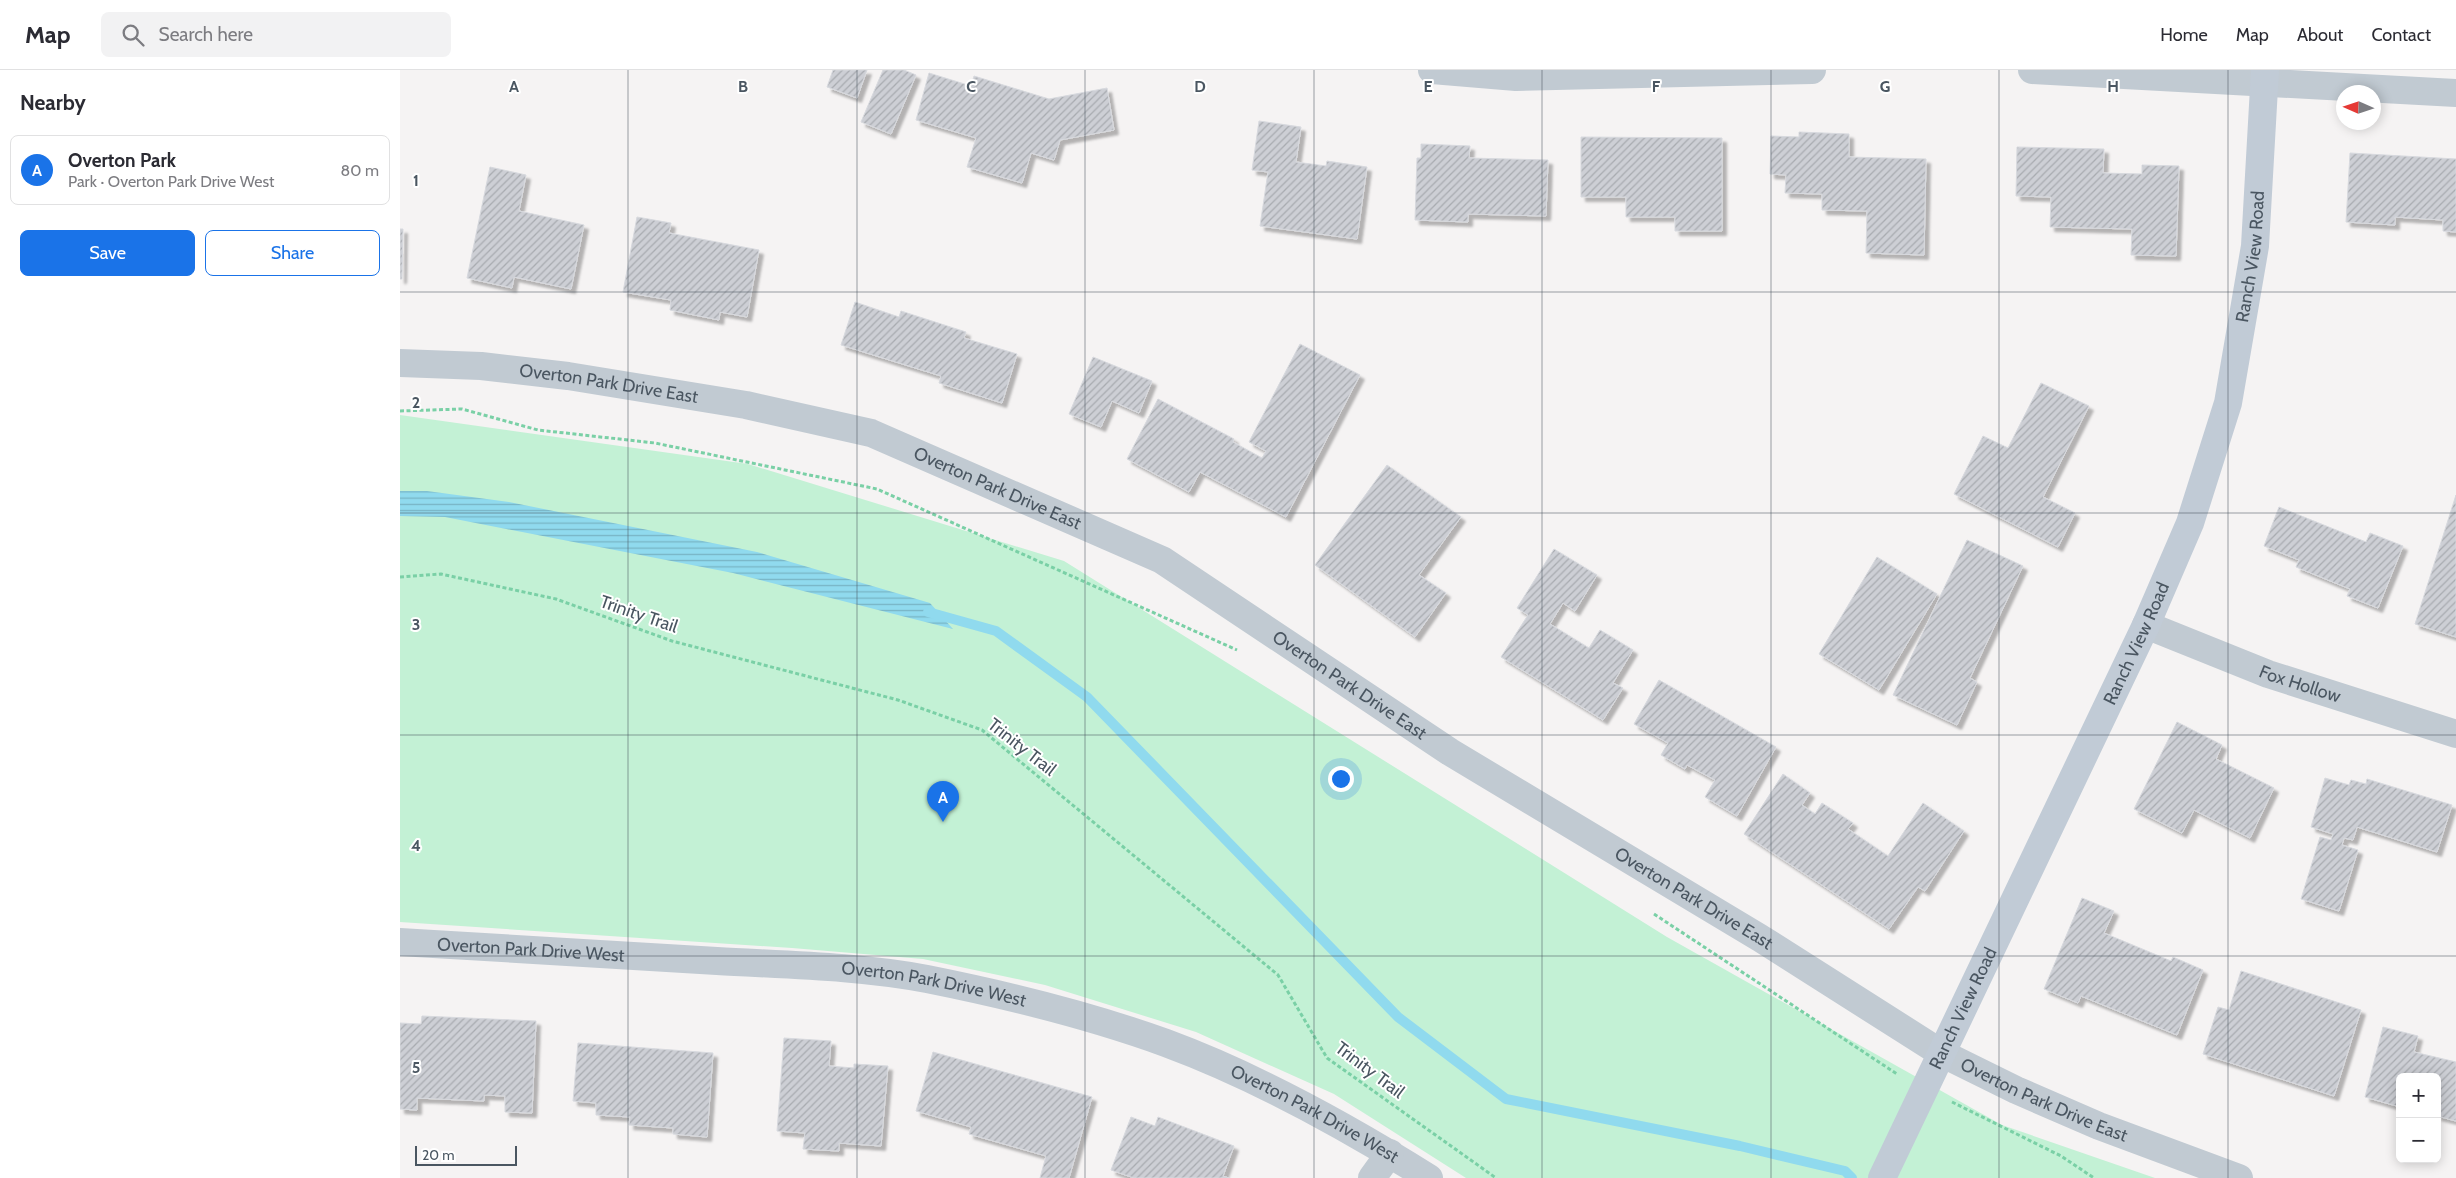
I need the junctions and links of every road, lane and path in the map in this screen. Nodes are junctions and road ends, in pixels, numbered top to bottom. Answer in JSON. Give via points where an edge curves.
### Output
{"nodes":[{"id":1,"x":1432,"y":70,"type":"edge"},
{"id":2,"x":1812,"y":70,"type":"edge"},
{"id":3,"x":2032,"y":70,"type":"edge"},
{"id":4,"x":2265,"y":76,"type":"edge"},
{"id":5,"x":2456,"y":93,"type":"edge"},
{"id":6,"x":400,"y":363,"type":"edge"},
{"id":7,"x":400,"y":412,"type":"edge"},
{"id":8,"x":400,"y":577,"type":"edge"},
{"id":9,"x":2146,"y":625,"type":"junction"},
{"id":10,"x":1244,"y":654,"type":"dead end"},
{"id":11,"x":2456,"y":734,"type":"edge"},
{"id":12,"x":1648,"y":910,"type":"dead end"},
{"id":13,"x":400,"y":942,"type":"edge"},
{"id":14,"x":1941,"y":1054,"type":"junction"},
{"id":15,"x":1925,"y":1088,"type":"junction"},
{"id":16,"x":1390,"y":1153,"type":"junction"},
{"id":17,"x":1372,"y":1178,"type":"edge"},
{"id":18,"x":1429,"y":1178,"type":"edge"},
{"id":19,"x":1496,"y":1178,"type":"edge"},
{"id":20,"x":1882,"y":1178,"type":"edge"},
{"id":21,"x":2094,"y":1178,"type":"edge"},
{"id":22,"x":2239,"y":1178,"type":"edge"}],
"edges":[{"from":1,"to":2,"type":"street","via":[[1516,77]]},
{"from":3,"to":4,"type":"street"},
{"from":4,"to":5,"type":"street"},
{"from":4,"to":9,"type":"street","name":"Ranch View Road","via":[[2255,246],[2228,403],[2190,523]]},
{"from":6,"to":14,"type":"street","name":"Overton Park Drive East","via":[[481,366],[568,376],[746,405],[871,433],[1162,560],[1450,752],[1760,938]]},
{"from":7,"to":10,"type":"path","via":[[462,409],[538,430],[655,443],[877,489]]},
{"from":8,"to":19,"type":"path","name":"Trinity Trail","via":[[442,574],[556,599],[672,641],[898,700],[982,730],[1278,975],[1327,1058]]},
{"from":9,"to":11,"type":"street","name":"Fox Hollow","via":[[2268,674]]},
{"from":9,"to":14,"type":"street","name":"Ranch View Road"},
{"from":12,"to":15,"type":"path","via":[[1887,1070]]},
{"from":13,"to":16,"type":"street","name":"Overton Park Drive West","via":[[790,965],[924,978],[1079,1015],[1166,1043],[1277,1091]]},
{"from":14,"to":15,"type":"street","name":"Ranch View Road"},
{"from":14,"to":22,"type":"street","name":"Overton Park Drive East","via":[[2099,1126]]},
{"from":15,"to":20,"type":"street","name":"Ranch View Road"},
{"from":15,"to":21,"type":"path","via":[[2061,1156]]},
{"from":16,"to":17,"type":"street"},
{"from":16,"to":18,"type":"street","name":"Overton Park Drive West"}]}
